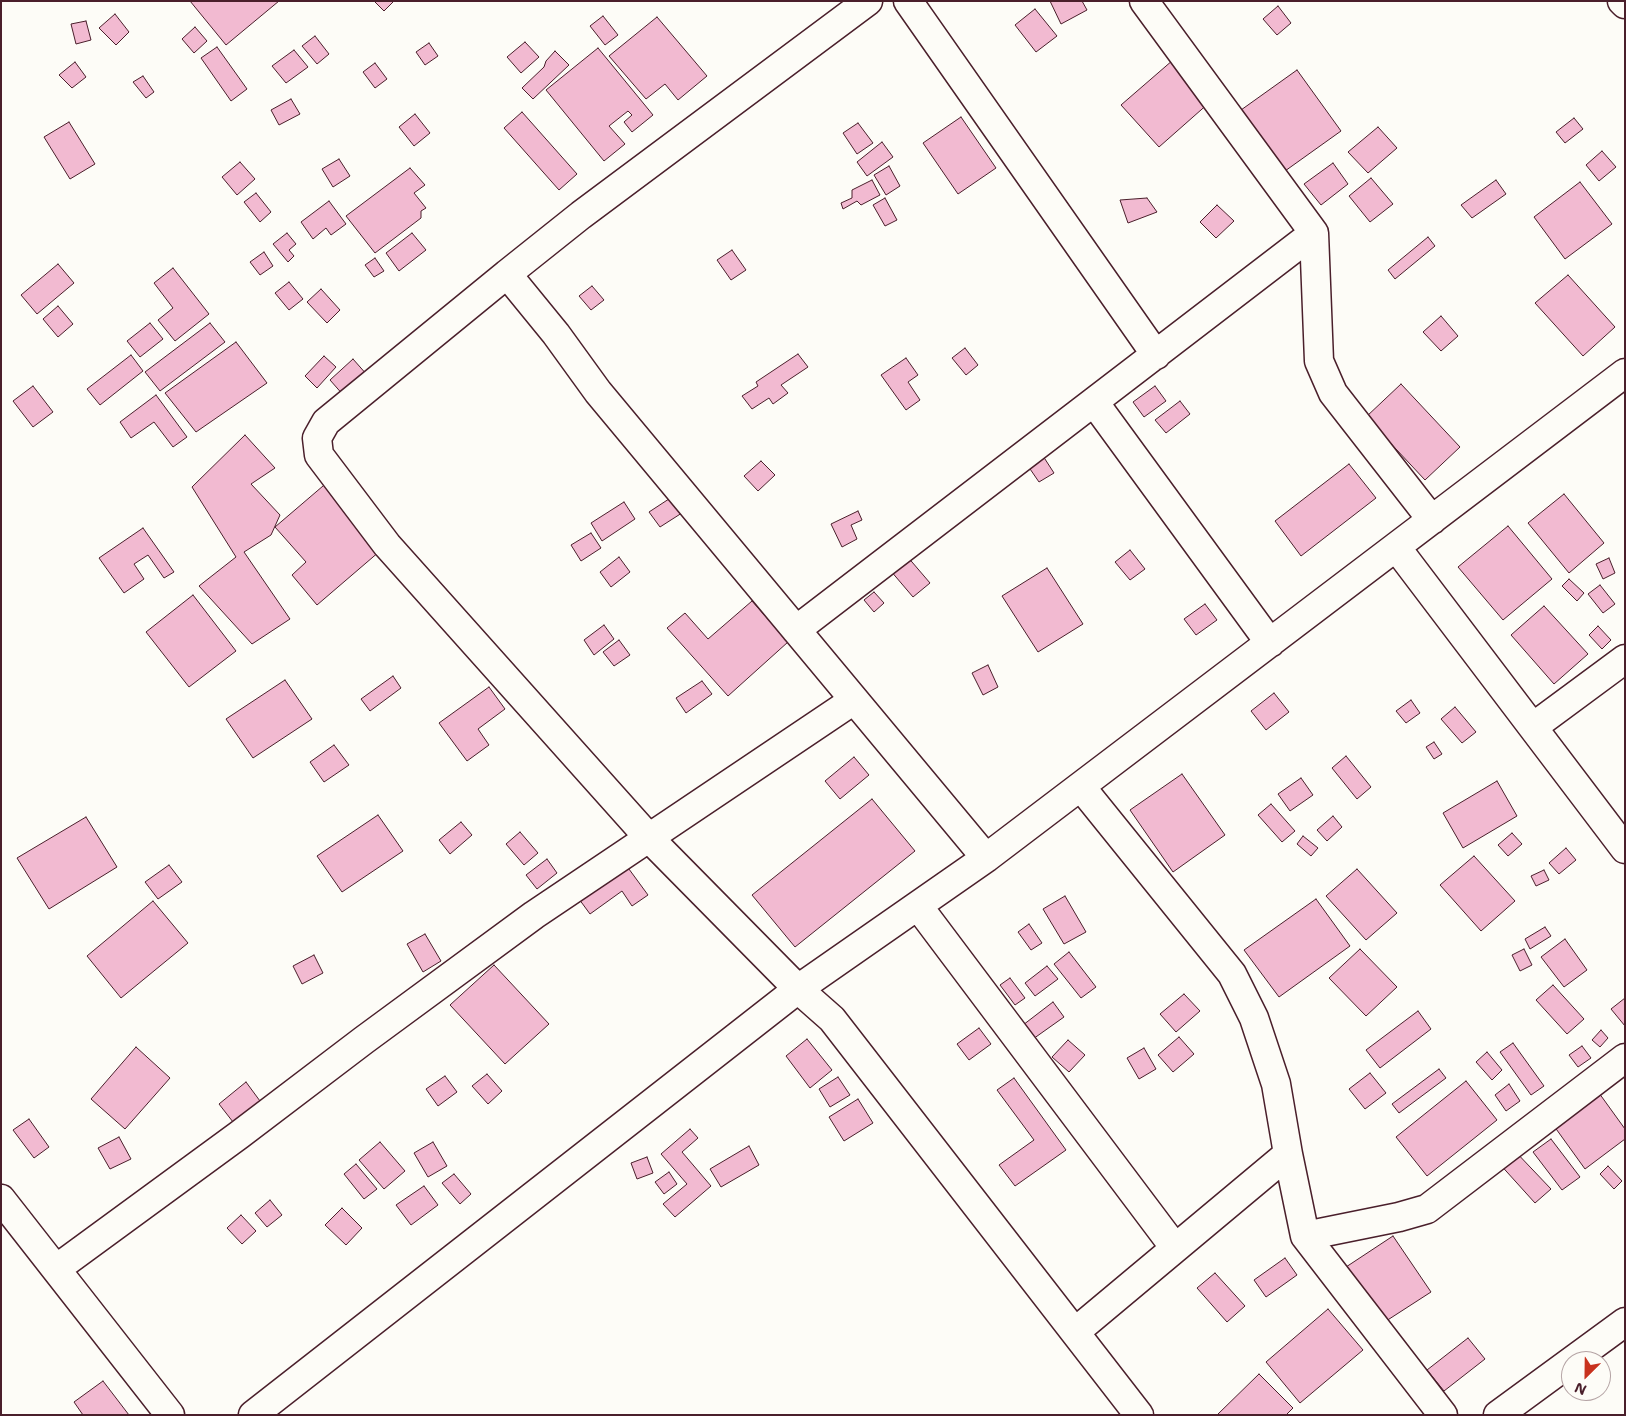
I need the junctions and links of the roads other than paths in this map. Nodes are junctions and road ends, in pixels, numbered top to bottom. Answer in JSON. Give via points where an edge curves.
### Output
{"nodes":[{"id":1,"x":868,"y":1,"type":"edge"},
{"id":2,"x":908,"y":1,"type":"edge"},
{"id":3,"x":1144,"y":1,"type":"edge"},
{"id":4,"x":1314,"y":234,"type":"junction"},
{"id":5,"x":507,"y":274,"type":"junction"},
{"id":6,"x":1156,"y":354,"type":"junction"},
{"id":7,"x":1625,"y":373,"type":"edge"},
{"id":8,"x":1094,"y":402,"type":"junction"},
{"id":9,"x":1432,"y":520,"type":"junction"},
{"id":10,"x":1396,"y":547,"type":"junction"},
{"id":11,"x":796,"y":630,"type":"junction"},
{"id":12,"x":1270,"y":643,"type":"junction"},
{"id":13,"x":1625,"y":659,"type":"edge"},
{"id":14,"x":854,"y":700,"type":"junction"},
{"id":15,"x":1533,"y":727,"type":"junction"},
{"id":16,"x":1081,"y":786,"type":"junction"},
{"id":17,"x":649,"y":838,"type":"junction"},
{"id":18,"x":1625,"y":849,"type":"edge"},
{"id":19,"x":986,"y":858,"type":"junction"},
{"id":20,"x":918,"y":906,"type":"junction"},
{"id":21,"x":798,"y":989,"type":"junction"},
{"id":22,"x":1625,"y":1058,"type":"edge"},
{"id":23,"x":1288,"y":1154,"type":"junction"},
{"id":24,"x":1,"y":1199,"type":"edge"},
{"id":25,"x":1305,"y":1236,"type":"junction"},
{"id":26,"x":1175,"y":1248,"type":"junction"},
{"id":27,"x":56,"y":1269,"type":"junction"},
{"id":28,"x":1625,"y":1322,"type":"edge"},
{"id":29,"x":1075,"y":1332,"type":"junction"},
{"id":30,"x":170,"y":1415,"type":"edge"},
{"id":31,"x":253,"y":1415,"type":"edge"},
{"id":32,"x":1139,"y":1415,"type":"edge"},
{"id":33,"x":1443,"y":1415,"type":"edge"},
{"id":34,"x":1498,"y":1415,"type":"edge"}],
"edges":[{"from":1,"to":5,"type":"street"},
{"from":2,"to":6,"type":"street"},
{"from":3,"to":4,"type":"street"},
{"from":4,"to":6,"type":"street"},
{"from":4,"to":9,"type":"street","via":[[1318,361],[1333,393]]},
{"from":5,"to":11,"type":"street","via":[[598,392]]},
{"from":5,"to":17,"type":"street","via":[[326,422],[317,438],[319,455],[387,545]]},
{"from":6,"to":8,"type":"street"},
{"from":7,"to":9,"type":"street"},
{"from":8,"to":11,"type":"street"},
{"from":8,"to":12,"type":"street"},
{"from":9,"to":10,"type":"street"},
{"from":10,"to":12,"type":"street"},
{"from":10,"to":15,"type":"street"},
{"from":11,"to":14,"type":"street"},
{"from":12,"to":16,"type":"street"},
{"from":13,"to":15,"type":"street"},
{"from":14,"to":17,"type":"street"},
{"from":14,"to":19,"type":"street"},
{"from":15,"to":18,"type":"street"},
{"from":16,"to":19,"type":"street"},
{"from":16,"to":23,"type":"street","via":[[1232,974],[1254,1018],[1276,1084]]},
{"from":17,"to":21,"type":"street"},
{"from":17,"to":27,"type":"street","via":[[534,915]]},
{"from":19,"to":20,"type":"street"},
{"from":20,"to":21,"type":"street"},
{"from":20,"to":26,"type":"street"},
{"from":21,"to":29,"type":"street","via":[[832,1019]]},
{"from":21,"to":31,"type":"street"},
{"from":22,"to":25,"type":"street","via":[[1427,1209]]},
{"from":23,"to":25,"type":"street"},
{"from":23,"to":26,"type":"street"},
{"from":24,"to":27,"type":"street"},
{"from":25,"to":33,"type":"street"},
{"from":26,"to":29,"type":"street"},
{"from":27,"to":30,"type":"street"},
{"from":28,"to":34,"type":"street"},
{"from":29,"to":32,"type":"street"}]}
